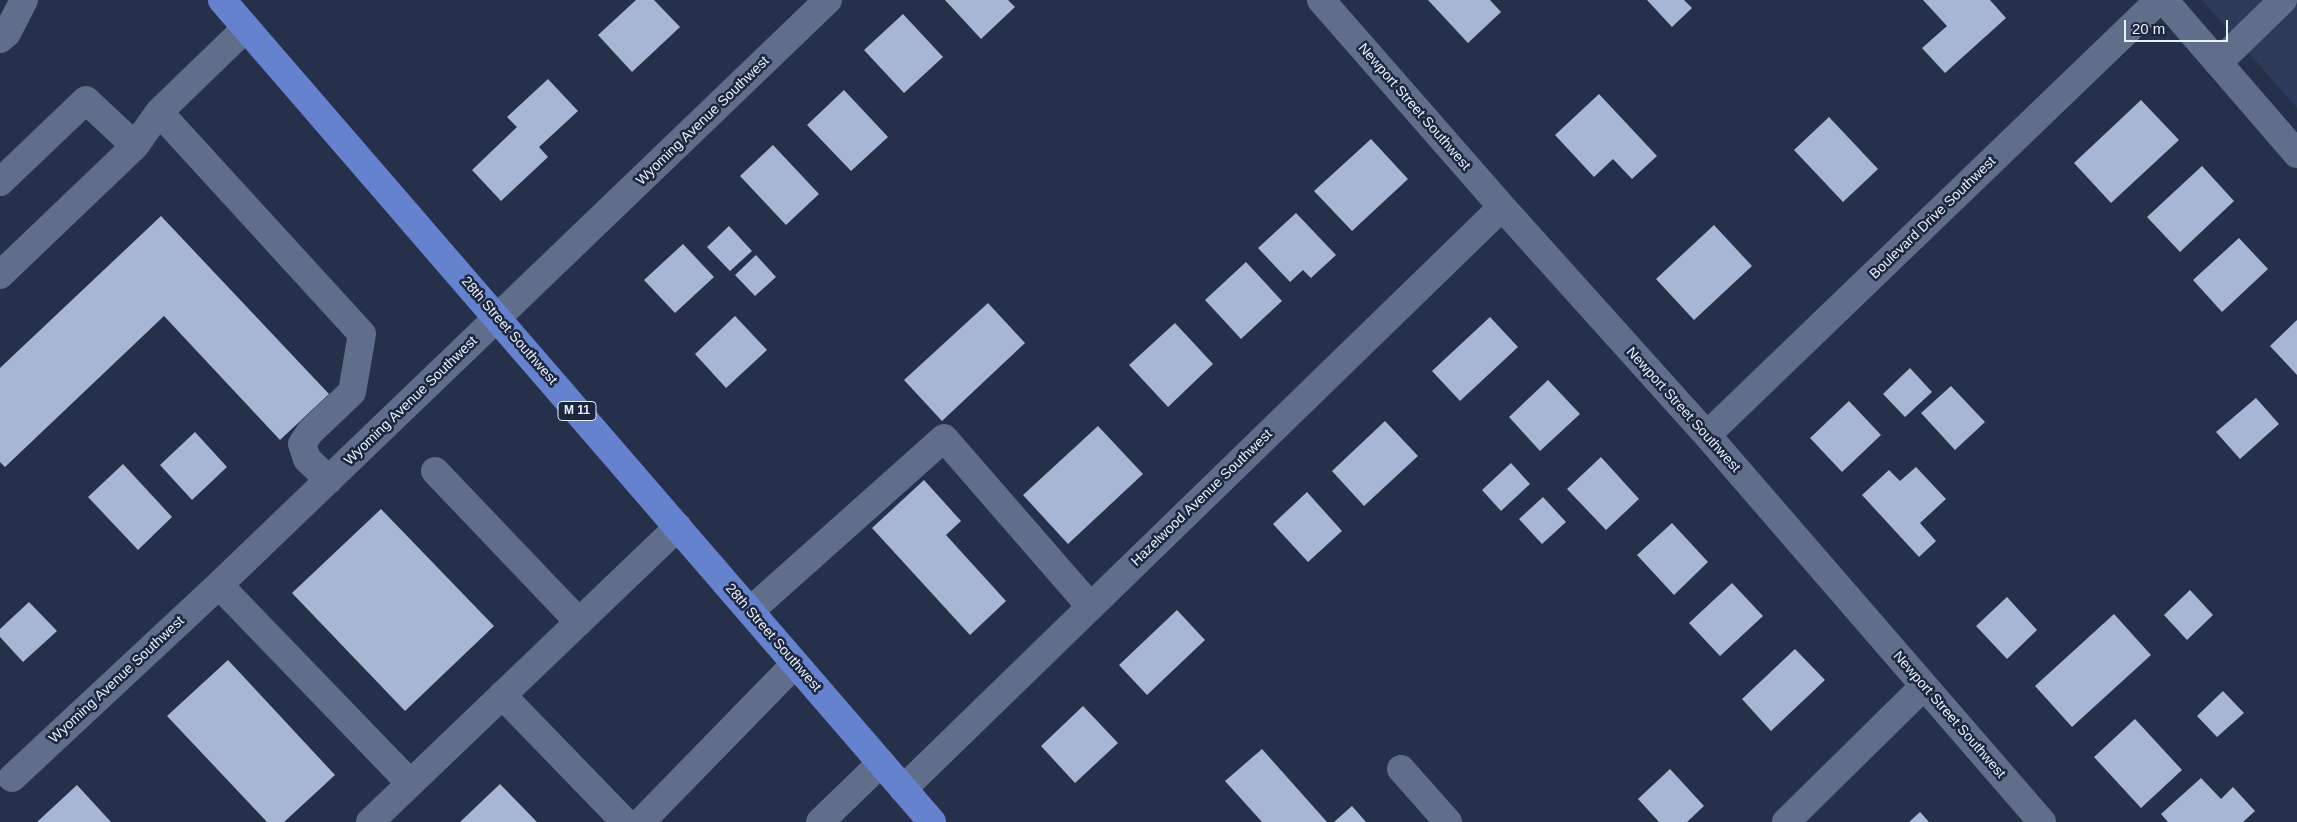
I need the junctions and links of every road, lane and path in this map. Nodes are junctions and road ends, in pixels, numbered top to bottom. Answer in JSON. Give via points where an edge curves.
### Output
{"nodes":[{"id":1,"x":24,"y":0,"type":"edge"},
{"id":2,"x":222,"y":0,"type":"edge"},
{"id":3,"x":828,"y":0,"type":"edge"},
{"id":4,"x":1322,"y":0,"type":"edge"},
{"id":5,"x":2159,"y":0,"type":"edge"},
{"id":6,"x":2164,"y":0,"type":"edge"},
{"id":7,"x":2283,"y":0,"type":"edge"},
{"id":8,"x":246,"y":28,"type":"junction"},
{"id":9,"x":0,"y":39,"type":"edge"},
{"id":10,"x":2218,"y":63,"type":"junction"},
{"id":11,"x":159,"y":112,"type":"junction"},
{"id":12,"x":135,"y":146,"type":"junction"},
{"id":13,"x":2296,"y":150,"type":"edge"},
{"id":14,"x":0,"y":182,"type":"edge"},
{"id":15,"x":1502,"y":207,"type":"junction"},
{"id":16,"x":0,"y":274,"type":"edge"},
{"id":17,"x":498,"y":318,"type":"junction"},
{"id":18,"x":1707,"y":435,"type":"junction"},
{"id":19,"x":435,"y":471,"type":"dead end"},
{"id":20,"x":329,"y":480,"type":"junction"},
{"id":21,"x":678,"y":527,"type":"junction"},
{"id":22,"x":219,"y":585,"type":"junction"},
{"id":23,"x":1090,"y":606,"type":"junction"},
{"id":24,"x":750,"y":611,"type":"junction"},
{"id":25,"x":578,"y":622,"type":"junction"},
{"id":26,"x":795,"y":664,"type":"junction"},
{"id":27,"x":1924,"y":686,"type":"junction"},
{"id":28,"x":502,"y":695,"type":"junction"},
{"id":29,"x":881,"y":763,"type":"junction"},
{"id":30,"x":1401,"y":769,"type":"dead end"},
{"id":31,"x":12,"y":778,"type":"dead end"},
{"id":32,"x":410,"y":783,"type":"junction"},
{"id":33,"x":903,"y":789,"type":"junction"},
{"id":34,"x":370,"y":822,"type":"edge"},
{"id":35,"x":625,"y":822,"type":"edge"},
{"id":36,"x":641,"y":822,"type":"edge"},
{"id":37,"x":820,"y":822,"type":"edge"},
{"id":38,"x":932,"y":822,"type":"edge"},
{"id":39,"x":1448,"y":822,"type":"edge"},
{"id":40,"x":1786,"y":822,"type":"edge"},
{"id":41,"x":2042,"y":822,"type":"edge"}],
"edges":[{"from":1,"to":9,"type":"street","via":[[7,33]]},
{"from":2,"to":8,"type":"main road","name":"28th Street Southwest","number":"M 11"},
{"from":3,"to":17,"type":"street","name":"Wyoming Avenue Southwest"},
{"from":4,"to":15,"type":"street","name":"Newport Street Southwest"},
{"from":5,"to":18,"type":"street","name":"Boulevard Drive Southwest"},
{"from":6,"to":10,"type":"street"},
{"from":7,"to":10,"type":"street"},
{"from":8,"to":11,"type":"street"},
{"from":8,"to":17,"type":"main road","name":"28th Street Southwest","number":"M 11"},
{"from":10,"to":13,"type":"street"},
{"from":11,"to":12,"type":"street"},
{"from":11,"to":20,"type":"street","via":[[362,334],[352,392],[310,432],[302,444],[307,459]]},
{"from":12,"to":14,"type":"street","via":[[86,100]]},
{"from":12,"to":16,"type":"street"},
{"from":15,"to":18,"type":"street","name":"Newport Street Southwest"},
{"from":15,"to":23,"type":"street","name":"Hazelwood Avenue Southwest"},
{"from":17,"to":20,"type":"street","name":"Wyoming Avenue Southwest"},
{"from":17,"to":21,"type":"main road","name":"28th Street Southwest","number":"M 11"},
{"from":18,"to":27,"type":"street","name":"Newport Street Southwest"},
{"from":19,"to":25,"type":"street"},
{"from":20,"to":22,"type":"street","name":"Wyoming Avenue Southwest"},
{"from":21,"to":24,"type":"main road","name":"28th Street Southwest","number":"M 11"},
{"from":21,"to":25,"type":"street"},
{"from":22,"to":31,"type":"street","name":"Wyoming Avenue Southwest"},
{"from":22,"to":32,"type":"street"},
{"from":23,"to":24,"type":"street","via":[[944,438]]},
{"from":23,"to":33,"type":"street","name":"Hazelwood Avenue Southwest"},
{"from":24,"to":26,"type":"main road","name":"28th Street Southwest","number":"M 11"},
{"from":25,"to":28,"type":"street"},
{"from":26,"to":29,"type":"main road","name":"28th Street Southwest","number":"M 11"},
{"from":26,"to":36,"type":"street"},
{"from":27,"to":40,"type":"street"},
{"from":27,"to":41,"type":"street","name":"Newport Street Southwest"},
{"from":28,"to":32,"type":"street"},
{"from":28,"to":35,"type":"street"},
{"from":29,"to":33,"type":"main road","name":"28th Street Southwest","number":"M 11"},
{"from":29,"to":37,"type":"street"},
{"from":30,"to":39,"type":"street"},
{"from":32,"to":34,"type":"street"},
{"from":33,"to":38,"type":"main road","name":"28th Street Southwest","number":"M 11"}]}
